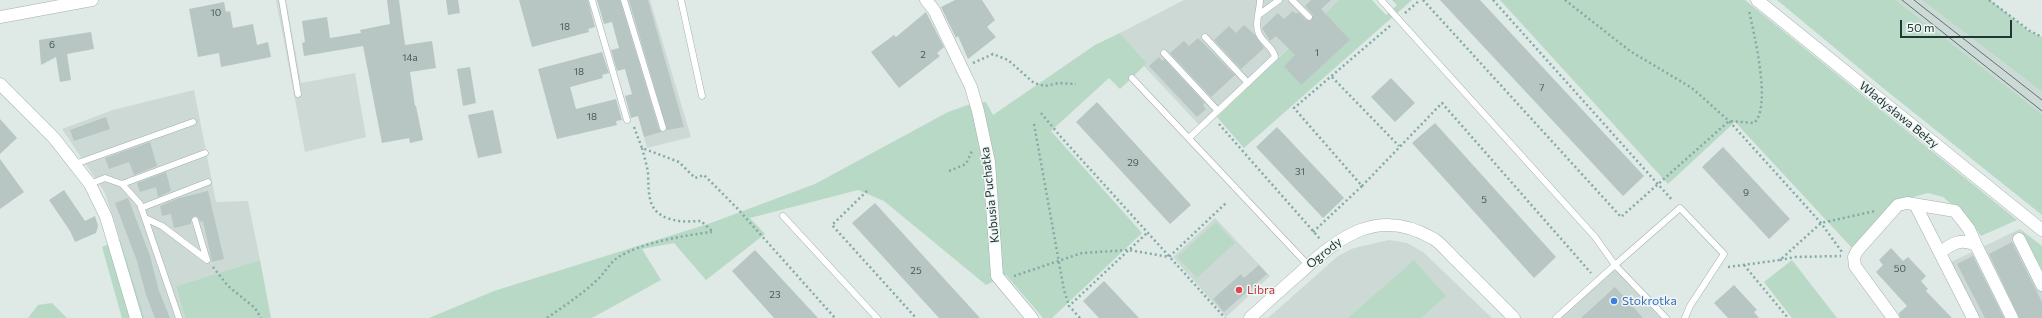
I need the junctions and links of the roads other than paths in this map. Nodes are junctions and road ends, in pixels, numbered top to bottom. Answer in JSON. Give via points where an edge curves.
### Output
{"nodes":[{"id":1,"x":92,"y":0,"type":"edge"},
{"id":2,"x":282,"y":0,"type":"edge"},
{"id":3,"x":592,"y":0,"type":"edge"},
{"id":4,"x":624,"y":0,"type":"edge"},
{"id":5,"x":681,"y":0,"type":"edge"},
{"id":6,"x":926,"y":0,"type":"edge"},
{"id":7,"x":1260,"y":0,"type":"edge"},
{"id":8,"x":1278,"y":0,"type":"edge"},
{"id":9,"x":1292,"y":0,"type":"edge"},
{"id":10,"x":1381,"y":0,"type":"edge"},
{"id":11,"x":1752,"y":4,"type":"edge"},
{"id":12,"x":1260,"y":14,"type":"junction"},
{"id":13,"x":0,"y":17,"type":"edge"},
{"id":14,"x":1309,"y":17,"type":"dead end"},
{"id":15,"x":1205,"y":37,"type":"dead end"},
{"id":16,"x":1164,"y":54,"type":"dead end"},
{"id":17,"x":1132,"y":78,"type":"dead end"},
{"id":18,"x":1248,"y":83,"type":"junction"},
{"id":19,"x":0,"y":84,"type":"edge"},
{"id":20,"x":298,"y":94,"type":"dead end"},
{"id":21,"x":702,"y":96,"type":"dead end"},
{"id":22,"x":1218,"y":111,"type":"junction"},
{"id":23,"x":628,"y":120,"type":"road end"},
{"id":24,"x":193,"y":122,"type":"dead end"},
{"id":25,"x":663,"y":128,"type":"dead end"},
{"id":26,"x":1189,"y":138,"type":"junction"},
{"id":27,"x":205,"y":153,"type":"dead end"},
{"id":28,"x":75,"y":164,"type":"junction"},
{"id":29,"x":208,"y":182,"type":"dead end"},
{"id":30,"x":90,"y":184,"type":"junction"},
{"id":31,"x":122,"y":184,"type":"junction"},
{"id":32,"x":1916,"y":206,"type":"junction"},
{"id":33,"x":141,"y":208,"type":"junction"},
{"id":34,"x":783,"y":216,"type":"dead end"},
{"id":35,"x":145,"y":218,"type":"junction"},
{"id":36,"x":195,"y":220,"type":"dead end"},
{"id":37,"x":2042,"y":230,"type":"edge"},
{"id":38,"x":2018,"y":239,"type":"dead end"},
{"id":39,"x":1976,"y":245,"type":"junction"},
{"id":40,"x":1940,"y":253,"type":"junction"},
{"id":41,"x":1308,"y":265,"type":"junction"},
{"id":42,"x":1615,"y":265,"type":"junction"},
{"id":43,"x":2042,"y":285,"type":"edge"},
{"id":44,"x":136,"y":318,"type":"edge"},
{"id":45,"x":179,"y":318,"type":"edge"},
{"id":46,"x":877,"y":318,"type":"edge"},
{"id":47,"x":1032,"y":318,"type":"edge"},
{"id":48,"x":1250,"y":318,"type":"edge"},
{"id":49,"x":1514,"y":318,"type":"edge"},
{"id":50,"x":1556,"y":318,"type":"edge"},
{"id":51,"x":1666,"y":318,"type":"edge"},
{"id":52,"x":1686,"y":318,"type":"edge"},
{"id":53,"x":1893,"y":318,"type":"edge"},
{"id":54,"x":1973,"y":318,"type":"edge"},
{"id":55,"x":2012,"y":318,"type":"edge"}],
"edges":[{"from":1,"to":13,"type":"street"},
{"from":2,"to":20,"type":"lane"},
{"from":3,"to":23,"type":"lane"},
{"from":4,"to":25,"type":"lane"},
{"from":5,"to":21,"type":"lane"},
{"from":6,"to":47,"type":"street","name":"Kubusia Puchatka","via":[[934,10],[971,87],[989,162],[997,276]]},
{"from":7,"to":12,"type":"lane"},
{"from":8,"to":12,"type":"lane"},
{"from":9,"to":14,"type":"lane"},
{"from":10,"to":42,"type":"lane","via":[[1595,237]]},
{"from":11,"to":37,"type":"street","name":"Władysława Bełzy"},
{"from":12,"to":18,"type":"lane","via":[[1256,26],[1259,34],[1274,51],[1275,57]]},
{"from":15,"to":18,"type":"lane"},
{"from":16,"to":22,"type":"lane"},
{"from":17,"to":26,"type":"lane"},
{"from":18,"to":22,"type":"lane"},
{"from":19,"to":28,"type":"street","via":[[44,127]]},
{"from":22,"to":26,"type":"lane"},
{"from":24,"to":28,"type":"lane"},
{"from":26,"to":41,"type":"lane"},
{"from":27,"to":31,"type":"lane"},
{"from":28,"to":30,"type":"street"},
{"from":29,"to":33,"type":"lane"},
{"from":30,"to":31,"type":"lane","via":[[105,178]]},
{"from":30,"to":44,"type":"street","via":[[106,217]]},
{"from":31,"to":33,"type":"lane"},
{"from":32,"to":39,"type":"street","via":[[1954,211],[1969,229]]},
{"from":32,"to":40,"type":"street"},
{"from":32,"to":53,"type":"street","via":[[1907,203],[1898,205],[1854,257],[1855,266]]},
{"from":33,"to":35,"type":"lane"},
{"from":34,"to":46,"type":"lane"},
{"from":35,"to":36,"type":"lane","via":[[162,226],[207,260]]},
{"from":35,"to":45,"type":"lane"},
{"from":38,"to":43,"type":"street"},
{"from":39,"to":40,"type":"street","via":[[1960,241]]},
{"from":39,"to":55,"type":"street"},
{"from":40,"to":54,"type":"street"},
{"from":41,"to":48,"type":"street","name":"Ogrody"},
{"from":41,"to":49,"type":"street","name":"Ogrody","via":[[1343,237],[1379,225],[1400,226],[1418,231],[1435,240]]},
{"from":42,"to":50,"type":"lane"},
{"from":42,"to":51,"type":"lane"},
{"from":42,"to":52,"type":"lane","via":[[1680,208],[1724,254],[1690,306]]}]}
